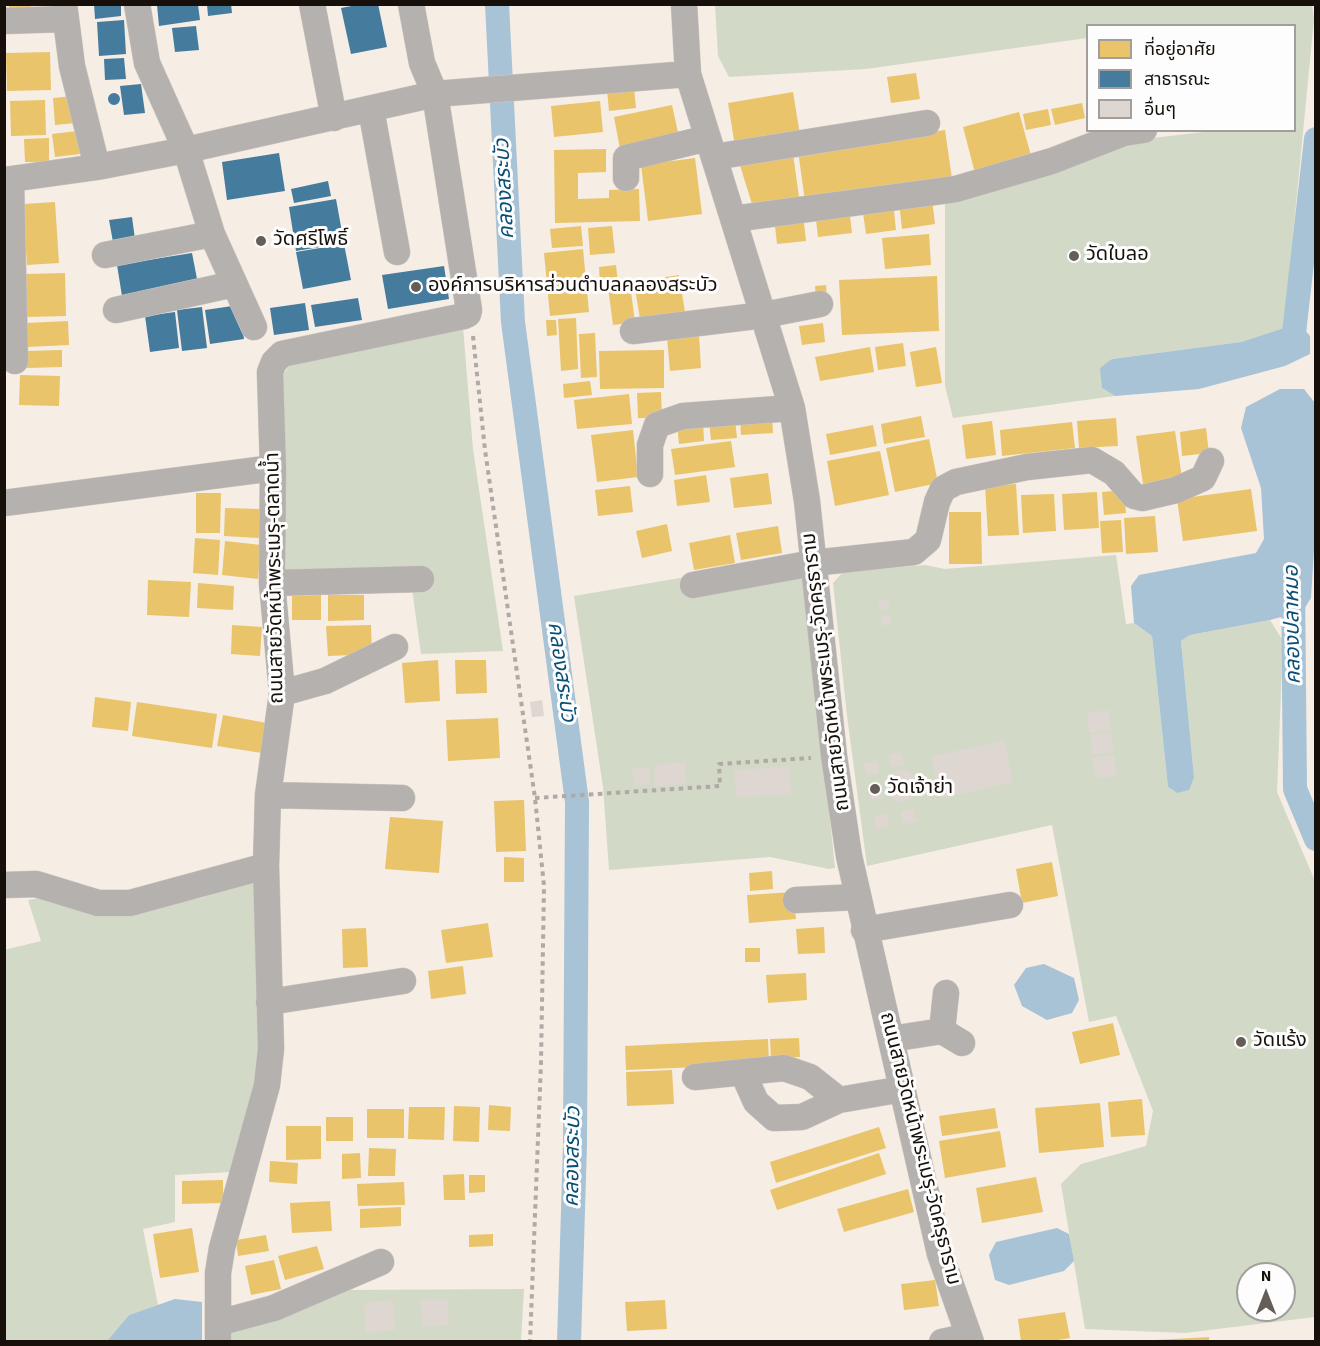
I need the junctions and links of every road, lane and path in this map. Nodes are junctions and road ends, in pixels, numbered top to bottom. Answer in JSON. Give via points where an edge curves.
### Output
{"nodes":[{"id":1,"x":137,"y":4,"type":"edge"},
{"id":2,"x":312,"y":4,"type":"edge"},
{"id":3,"x":411,"y":4,"type":"edge"},
{"id":4,"x":684,"y":4,"type":"edge"},
{"id":5,"x":64,"y":12,"type":"edge"},
{"id":6,"x":4,"y":21,"type":"edge"},
{"id":7,"x":688,"y":74,"type":"junction"},
{"id":8,"x":443,"y":92,"type":"junction"},
{"id":9,"x":370,"y":109,"type":"junction"},
{"id":10,"x":334,"y":118,"type":"junction"},
{"id":11,"x":927,"y":123,"type":"dead end"},
{"id":12,"x":1131,"y":132,"type":"edge"},
{"id":13,"x":711,"y":147,"type":"junction"},
{"id":14,"x":186,"y":150,"type":"junction"},
{"id":15,"x":97,"y":166,"type":"junction"},
{"id":16,"x":626,"y":178,"type":"dead end"},
{"id":17,"x":8,"y":180,"type":"edge"},
{"id":18,"x":733,"y":219,"type":"junction"},
{"id":19,"x":212,"y":234,"type":"junction"},
{"id":20,"x":398,"y":252,"type":"dead end"},
{"id":21,"x":105,"y":255,"type":"dead end"},
{"id":22,"x":234,"y":284,"type":"junction"},
{"id":23,"x":820,"y":304,"type":"dead end"},
{"id":24,"x":116,"y":310,"type":"dead end"},
{"id":25,"x":468,"y":314,"type":"junction"},
{"id":26,"x":764,"y":315,"type":"junction"},
{"id":27,"x":254,"y":327,"type":"dead end"},
{"id":28,"x":633,"y":331,"type":"dead end"},
{"id":29,"x":15,"y":361,"type":"dead end"},
{"id":30,"x":792,"y":408,"type":"junction"},
{"id":31,"x":1211,"y":461,"type":"dead end"},
{"id":32,"x":273,"y":468,"type":"junction"},
{"id":33,"x":650,"y":474,"type":"dead end"},
{"id":34,"x":4,"y":503,"type":"edge"},
{"id":35,"x":813,"y":562,"type":"junction"},
{"id":36,"x":421,"y":579,"type":"dead end"},
{"id":37,"x":272,"y":584,"type":"junction"},
{"id":38,"x":693,"y":585,"type":"dead end"},
{"id":39,"x":395,"y":647,"type":"dead end"},
{"id":40,"x":282,"y":693,"type":"junction"},
{"id":41,"x":834,"y":756,"type":"junction"},
{"id":42,"x":268,"y":795,"type":"junction"},
{"id":43,"x":402,"y":798,"type":"dead end"},
{"id":44,"x":535,"y":798,"type":"junction"},
{"id":45,"x":266,"y":866,"type":"junction"},
{"id":46,"x":4,"y":885,"type":"edge"},
{"id":47,"x":857,"y":897,"type":"junction"},
{"id":48,"x":796,"y":900,"type":"dead end"},
{"id":49,"x":1011,"y":905,"type":"dead end"},
{"id":50,"x":864,"y":930,"type":"junction"},
{"id":51,"x":403,"y":981,"type":"dead end"},
{"id":52,"x":946,"y":993,"type":"dead end"},
{"id":53,"x":269,"y":1002,"type":"junction"},
{"id":54,"x":891,"y":1039,"type":"junction"},
{"id":55,"x":743,"y":1073,"type":"junction"},
{"id":56,"x":695,"y":1077,"type":"dead end"},
{"id":57,"x":903,"y":1089,"type":"junction"},
{"id":58,"x":839,"y":1100,"type":"junction"},
{"id":59,"x":381,"y":1262,"type":"dead end"},
{"id":60,"x":218,"y":1332,"type":"edge"},
{"id":61,"x":970,"y":1339,"type":"edge"},
{"id":62,"x":530,"y":1341,"type":"edge"},
{"id":63,"x":942,"y":1341,"type":"edge"}],
"edges":[{"from":1,"to":14,"type":"street","via":[[147,63]]},
{"from":2,"to":10,"type":"street"},
{"from":3,"to":8,"type":"street","via":[[422,63]]},
{"from":4,"to":7,"type":"street","name":"ถนนสายวัดหน้าพระเมรุ-วัดครุธาราม"},
{"from":5,"to":6,"type":"street"},
{"from":5,"to":15,"type":"street","via":[[72,66]]},
{"from":7,"to":8,"type":"street"},
{"from":7,"to":13,"type":"street","name":"ถนนสายวัดหน้าพระเมรุ-วัดครุธาราม"},
{"from":8,"to":9,"type":"street"},
{"from":8,"to":25,"type":"street"},
{"from":9,"to":10,"type":"street"},
{"from":9,"to":20,"type":"street"},
{"from":10,"to":14,"type":"street"},
{"from":11,"to":13,"type":"street"},
{"from":12,"to":18,"type":"street","via":[[1052,161],[956,189]]},
{"from":13,"to":16,"type":"street","via":[[626,158]]},
{"from":13,"to":18,"type":"street","name":"ถนนสายวัดหน้าพระเมรุ-วัดครุธาราม"},
{"from":14,"to":15,"type":"street"},
{"from":14,"to":19,"type":"street"},
{"from":15,"to":17,"type":"street"},
{"from":17,"to":29,"type":"street"},
{"from":18,"to":26,"type":"street","name":"ถนนสายวัดหน้าพระเมรุ-วัดครุธาราม"},
{"from":19,"to":21,"type":"street"},
{"from":19,"to":22,"type":"street"},
{"from":22,"to":24,"type":"street"},
{"from":22,"to":27,"type":"street"},
{"from":23,"to":26,"type":"street"},
{"from":25,"to":32,"type":"street","name":"ถนนสายวัดหน้าพระเมรุ-ตลาดน้ำ","via":[[282,354],[270,372]]},
{"from":25,"to":44,"type":"path"},
{"from":26,"to":28,"type":"street"},
{"from":26,"to":30,"type":"street","name":"ถนนสายวัดหน้าพระเมรุ-วัดครุธาราม"},
{"from":30,"to":33,"type":"street","via":[[683,416],[657,425],[650,445]]},
{"from":30,"to":35,"type":"street","name":"ถนนสายวัดหน้าพระเมรุ-วัดครุธาราม"},
{"from":31,"to":35,"type":"street","via":[[1203,478],[1142,498],[1134,496],[1114,472],[1092,460],[1027,467],[956,482],[943,489],[928,540],[914,552]]},
{"from":32,"to":34,"type":"street"},
{"from":32,"to":37,"type":"street","name":"ถนนสายวัดหน้าพระเมรุ-ตลาดน้ำ"},
{"from":35,"to":38,"type":"street"},
{"from":35,"to":41,"type":"street","name":"ถนนสายวัดหน้าพระเมรุ-วัดครุธาราม"},
{"from":36,"to":37,"type":"street"},
{"from":37,"to":40,"type":"street","name":"ถนนสายวัดหน้าพระเมรุ-ตลาดน้ำ"},
{"from":39,"to":40,"type":"street","via":[[325,681]]},
{"from":40,"to":42,"type":"street","name":"ถนนสายวัดหน้าพระเมรุ-ตลาดน้ำ"},
{"from":41,"to":44,"type":"path","via":[[719,764],[720,786]]},
{"from":41,"to":47,"type":"street","name":"ถนนสายวัดหน้าพระเมรุ-วัดครุธาราม"},
{"from":42,"to":43,"type":"street"},
{"from":42,"to":45,"type":"street","name":"ถนนสายวัดหน้าพระเมรุ-ตลาดน้ำ"},
{"from":44,"to":62,"type":"path","via":[[544,886]]},
{"from":45,"to":46,"type":"street","via":[[130,903],[98,903],[36,884]]},
{"from":45,"to":53,"type":"street","name":"ถนนสายวัดหน้าพระเมรุ-ตลาดน้ำ"},
{"from":47,"to":48,"type":"street"},
{"from":47,"to":50,"type":"street","name":"ถนนสายวัดหน้าพระเมรุ-วัดครุธาราม"},
{"from":49,"to":50,"type":"street"},
{"from":50,"to":54,"type":"street","name":"ถนนสายวัดหน้าพระเมรุ-วัดครุธาราม"},
{"from":51,"to":53,"type":"street"},
{"from":52,"to":54,"type":"street","via":[[952,1037]]},
{"from":53,"to":60,"type":"street","name":"ถนนสายวัดหน้าพระเมรุ-ตลาดน้ำ","via":[[271,1049],[267,1085],[222,1248]]},
{"from":54,"to":57,"type":"street","name":"ถนนสายวัดหน้าพระเมรุ-วัดครุธาราม"},
{"from":55,"to":56,"type":"street"},
{"from":55,"to":58,"type":"street","via":[[784,1068],[810,1077]]},
{"from":55,"to":58,"type":"street","via":[[756,1102],[774,1118],[802,1117]]},
{"from":57,"to":58,"type":"street"},
{"from":57,"to":61,"type":"street","name":"ถนนสายวัดหน้าพระเมรุ-วัดครุธาราม","via":[[940,1254]]},
{"from":59,"to":60,"type":"street"},
{"from":61,"to":63,"type":"street"}]}
